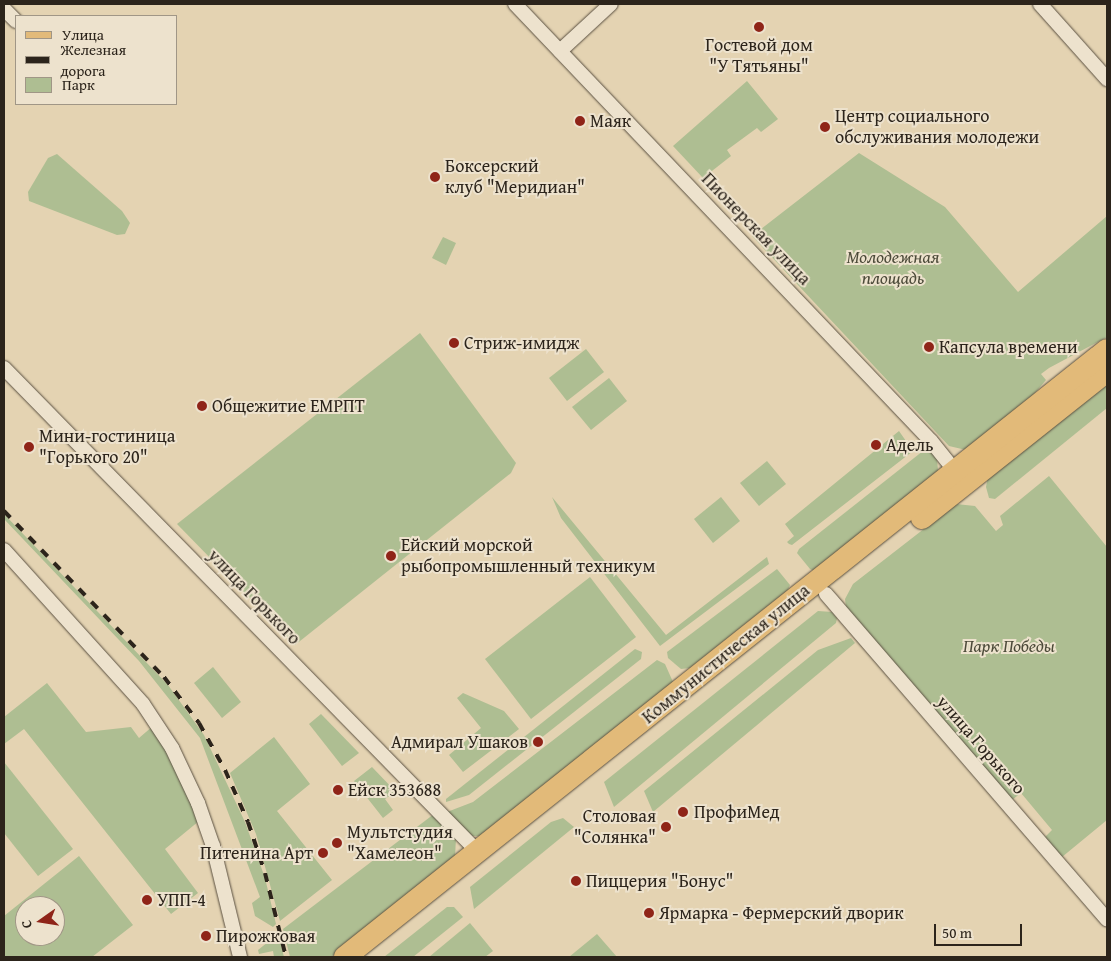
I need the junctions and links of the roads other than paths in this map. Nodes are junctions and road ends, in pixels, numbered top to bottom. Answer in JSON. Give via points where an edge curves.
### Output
{"nodes":[{"id":1,"x":515,"y":4,"type":"edge"},
{"id":2,"x":611,"y":4,"type":"edge"},
{"id":3,"x":1040,"y":4,"type":"edge"},
{"id":4,"x":4,"y":9,"type":"edge"},
{"id":5,"x":15,"y":20,"type":"edge"},
{"id":6,"x":560,"y":51,"type":"junction"},
{"id":7,"x":1107,"y":79,"type":"edge"},
{"id":8,"x":1107,"y":350,"type":"edge"},
{"id":9,"x":4,"y":368,"type":"edge"},
{"id":10,"x":1107,"y":371,"type":"edge"},
{"id":11,"x":960,"y":478,"type":"junction"},
{"id":12,"x":4,"y":550,"type":"edge"},
{"id":13,"x":826,"y":594,"type":"junction"},
{"id":14,"x":478,"y":852,"type":"junction"},
{"id":15,"x":1107,"y":920,"type":"edge"},
{"id":16,"x":240,"y":957,"type":"edge"},
{"id":17,"x":345,"y":957,"type":"edge"},
{"id":18,"x":369,"y":957,"type":"edge"}],
"edges":[{"from":1,"to":6,"type":"street","name":"Пионерская улица"},
{"from":2,"to":6,"type":"street"},
{"from":3,"to":7,"type":"street"},
{"from":4,"to":5,"type":"street"},
{"from":6,"to":11,"type":"street","name":"Пионерская улица","via":[[924,434]]},
{"from":8,"to":11,"type":"main road","name":"Коммунистическая улица"},
{"from":9,"to":14,"type":"street","name":"улица Горького"},
{"from":10,"to":11,"type":"main road","name":"Коммунистическая улица"},
{"from":11,"to":13,"type":"main road","name":"Коммунистическая улица"},
{"from":11,"to":14,"type":"main road","name":"Коммунистическая улица"},
{"from":12,"to":16,"type":"street","via":[[143,704],[172,748],[191,786],[213,846]]},
{"from":13,"to":15,"type":"street","name":"улица Горького"},
{"from":13,"to":18,"type":"main road","name":"Коммунистическая улица"},
{"from":14,"to":17,"type":"main road","name":"Коммунистическая улица"}]}
